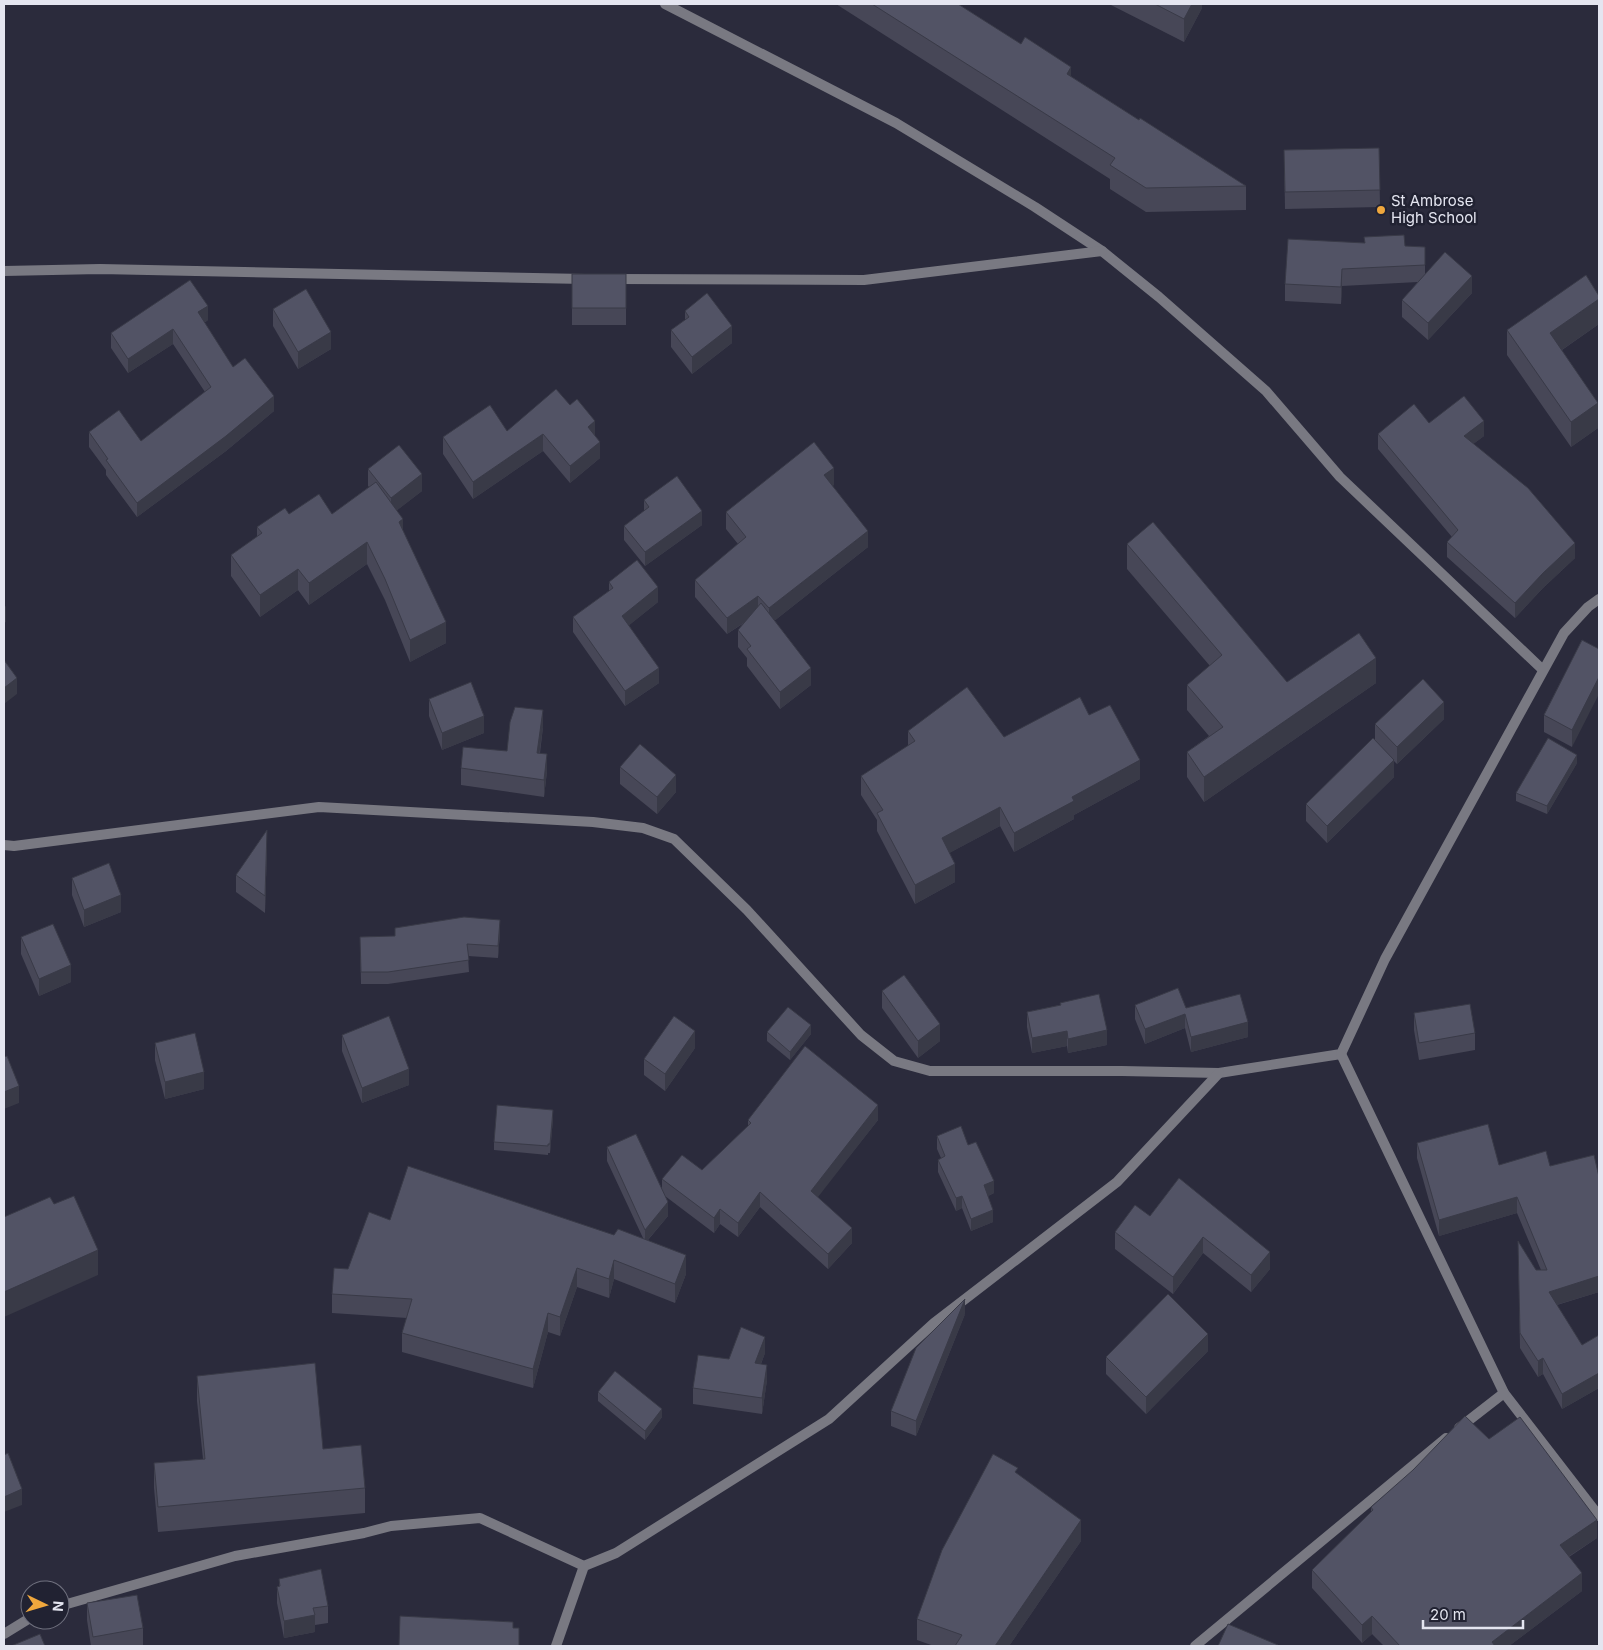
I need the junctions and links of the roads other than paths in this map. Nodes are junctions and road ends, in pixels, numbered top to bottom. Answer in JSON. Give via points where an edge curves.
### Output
{"nodes":[{"id":1,"x":665,"y":4,"type":"edge"},
{"id":2,"x":1102,"y":251,"type":"junction"},
{"id":3,"x":4,"y":271,"type":"edge"},
{"id":4,"x":1599,"y":599,"type":"edge"},
{"id":5,"x":1543,"y":670,"type":"junction"},
{"id":6,"x":4,"y":845,"type":"edge"},
{"id":7,"x":1341,"y":1054,"type":"junction"},
{"id":8,"x":1219,"y":1073,"type":"junction"},
{"id":9,"x":1504,"y":1393,"type":"junction"},
{"id":10,"x":1599,"y":1516,"type":"edge"},
{"id":11,"x":584,"y":1566,"type":"junction"},
{"id":12,"x":70,"y":1603,"type":"edge"},
{"id":13,"x":20,"y":1624,"type":"edge"},
{"id":14,"x":4,"y":1634,"type":"edge"},
{"id":15,"x":556,"y":1646,"type":"edge"},
{"id":16,"x":1196,"y":1646,"type":"edge"}],
"edges":[{"from":1,"to":2,"type":"street","via":[[896,124]]},
{"from":2,"to":3,"type":"street","via":[[864,280],[601,279],[100,269]]},
{"from":2,"to":5,"type":"street","via":[[1160,297],[1266,391],[1340,477]]},
{"from":4,"to":5,"type":"street","via":[[1564,632]]},
{"from":5,"to":7,"type":"street","via":[[1386,959]]},
{"from":6,"to":8,"type":"street","via":[[319,807],[593,822],[642,828],[674,839],[747,910],[861,1035],[894,1061],[930,1071]]},
{"from":7,"to":8,"type":"street"},
{"from":7,"to":9,"type":"street"},
{"from":8,"to":11,"type":"street","via":[[1117,1182],[934,1323],[829,1419],[616,1553]]},
{"from":9,"to":10,"type":"street"},
{"from":9,"to":16,"type":"street","via":[[1427,1453]]},
{"from":11,"to":12,"type":"street","via":[[480,1518],[390,1526],[235,1556]]},
{"from":11,"to":15,"type":"street"},
{"from":13,"to":14,"type":"street"}]}
